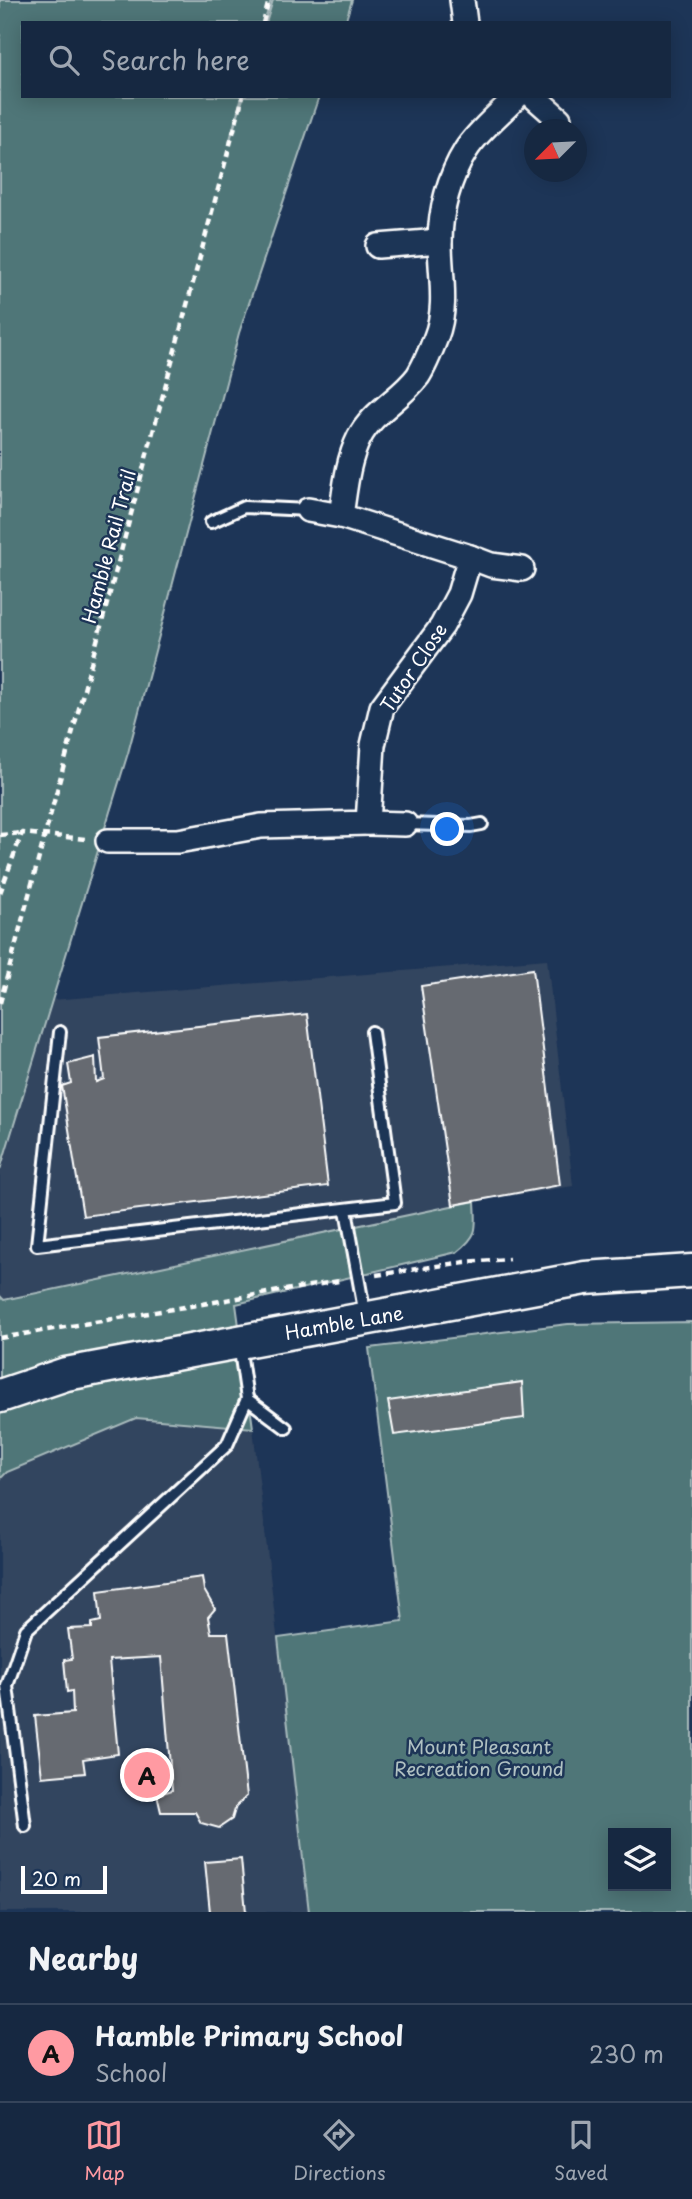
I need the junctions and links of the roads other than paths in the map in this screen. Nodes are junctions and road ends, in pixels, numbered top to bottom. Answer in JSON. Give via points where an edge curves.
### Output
{"nodes":[{"id":1,"x":462,"y":0,"type":"edge"},
{"id":2,"x":465,"y":21,"type":"edge"},
{"id":3,"x":515,"y":98,"type":"edge"},
{"id":4,"x":535,"y":98,"type":"edge"},
{"id":5,"x":559,"y":119,"type":"dead end"},
{"id":6,"x":440,"y":241,"type":"junction"},
{"id":7,"x":378,"y":246,"type":"dead end"},
{"id":8,"x":308,"y":510,"type":"joint"},
{"id":9,"x":341,"y":516,"type":"junction"},
{"id":10,"x":211,"y":522,"type":"dead end"},
{"id":11,"x":470,"y":557,"type":"junction"},
{"id":12,"x":522,"y":569,"type":"dead end"},
{"id":13,"x":368,"y":823,"type":"junction"},
{"id":14,"x":405,"y":824,"type":"joint"},
{"id":15,"x":482,"y":824,"type":"dead end"},
{"id":16,"x":108,"y":841,"type":"road end"},
{"id":17,"x":60,"y":1032,"type":"dead end"},
{"id":18,"x":372,"y":1032,"type":"dead end"},
{"id":19,"x":346,"y":1210,"type":"junction"},
{"id":20,"x":692,"y":1271,"type":"edge"},
{"id":21,"x":366,"y":1318,"type":"junction"},
{"id":22,"x":239,"y":1341,"type":"junction"},
{"id":23,"x":0,"y":1396,"type":"edge"},
{"id":24,"x":247,"y":1399,"type":"junction"},
{"id":25,"x":286,"y":1428,"type":"dead end"},
{"id":26,"x":25,"y":1826,"type":"dead end"}],
"edges":[{"from":1,"to":2,"type":"street"},
{"from":3,"to":6,"type":"street","via":[[461,158],[446,193]]},
{"from":4,"to":5,"type":"street"},
{"from":6,"to":7,"type":"street"},
{"from":6,"to":9,"type":"street","via":[[443,309],[437,334],[418,376],[360,436],[350,459]]},
{"from":8,"to":9,"type":"street"},
{"from":8,"to":10,"type":"lane","via":[[244,507]]},
{"from":9,"to":11,"type":"street"},
{"from":11,"to":12,"type":"street"},
{"from":11,"to":13,"type":"street","name":"Tutor Close","via":[[459,594],[442,626],[382,707],[373,745]]},
{"from":13,"to":14,"type":"street"},
{"from":13,"to":16,"type":"street","via":[[261,826],[178,841]]},
{"from":14,"to":15,"type":"lane"},
{"from":17,"to":19,"type":"lane","via":[[37,1245]]},
{"from":18,"to":19,"type":"lane","via":[[395,1203]]},
{"from":19,"to":21,"type":"lane"},
{"from":20,"to":21,"type":"main road","name":"Hamble Lane","via":[[585,1278]]},
{"from":21,"to":22,"type":"main road","name":"Hamble Lane"},
{"from":22,"to":23,"type":"main road","name":"Hamble Lane","via":[[66,1374]]},
{"from":22,"to":24,"type":"lane"},
{"from":24,"to":25,"type":"lane"},
{"from":24,"to":26,"type":"lane","via":[[227,1445],[26,1630],[7,1686]]}]}
